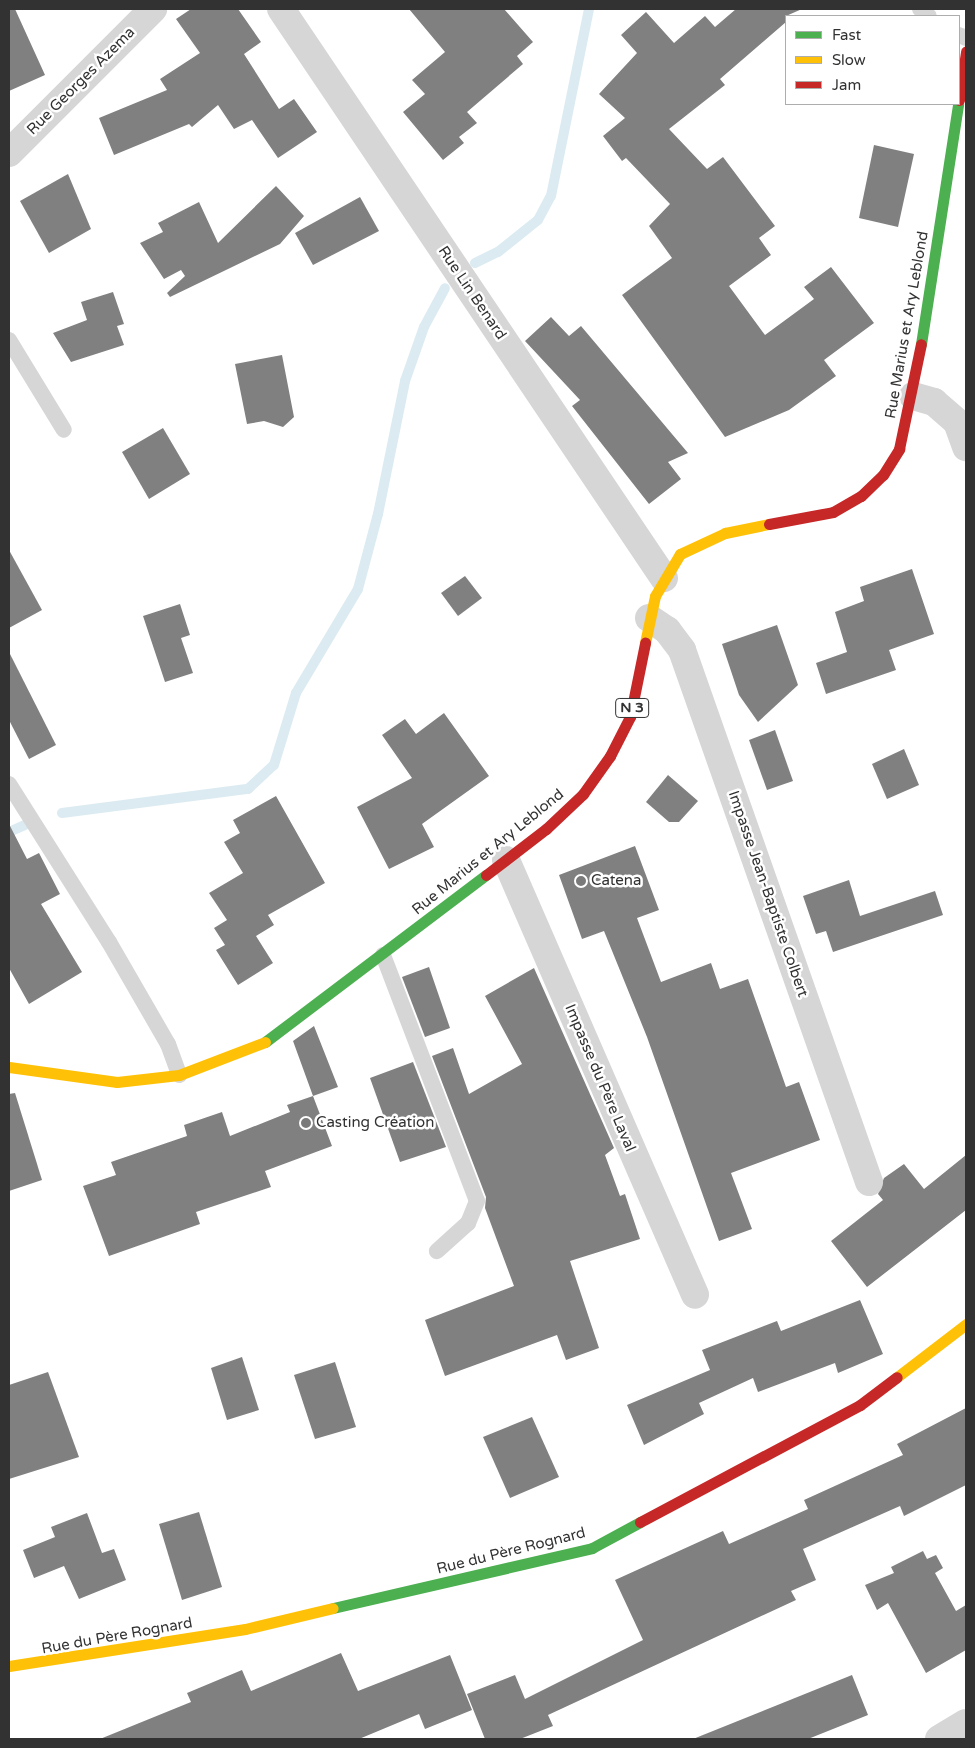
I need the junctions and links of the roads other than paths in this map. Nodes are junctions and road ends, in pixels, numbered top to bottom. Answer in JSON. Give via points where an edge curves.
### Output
{"nodes":[{"id":1,"x":153,"y":9,"type":"edge"},
{"id":2,"x":281,"y":9,"type":"edge"},
{"id":3,"x":966,"y":52,"type":"edge"},
{"id":4,"x":960,"y":93,"type":"edge"},
{"id":5,"x":958,"y":105,"type":"edge"},
{"id":6,"x":960,"y":134,"type":"edge"},
{"id":7,"x":9,"y":153,"type":"edge"},
{"id":8,"x":9,"y":340,"type":"edge"},
{"id":9,"x":913,"y":396,"type":"junction"},
{"id":10,"x":962,"y":420,"type":"edge"},
{"id":11,"x":64,"y":430,"type":"dead end"},
{"id":12,"x":966,"y":447,"type":"edge"},
{"id":13,"x":664,"y":578,"type":"junction"},
{"id":14,"x":649,"y":618,"type":"junction"},
{"id":15,"x":9,"y":784,"type":"edge"},
{"id":16,"x":506,"y":860,"type":"junction"},
{"id":17,"x":383,"y":955,"type":"junction"},
{"id":18,"x":9,"y":1067,"type":"edge"},
{"id":19,"x":179,"y":1075,"type":"junction"},
{"id":20,"x":869,"y":1182,"type":"dead end"},
{"id":21,"x":437,"y":1251,"type":"dead end"},
{"id":22,"x":694,"y":1295,"type":"dead end"},
{"id":23,"x":966,"y":1324,"type":"edge"},
{"id":24,"x":9,"y":1666,"type":"edge"},
{"id":25,"x":966,"y":1723,"type":"edge"},
{"id":26,"x":939,"y":1739,"type":"edge"}],
"edges":[{"from":1,"to":7,"type":"street","name":"Rue Georges Azema"},
{"from":2,"to":13,"type":"street","name":"Rue Lin Benard"},
{"from":3,"to":4,"type":"main road"},
{"from":5,"to":6,"type":"main road","name":"Rue Marius et Ary Leblond","number":"N 3"},
{"from":6,"to":9,"type":"main road","name":"Rue Marius et Ary Leblond","number":"N 3"},
{"from":8,"to":11,"type":"lane"},
{"from":9,"to":10,"type":"street","via":[[934,402]]},
{"from":9,"to":13,"type":"main road","name":"Rue Marius et Ary Leblond","number":"N 3","via":[[899,449],[883,475],[861,496],[833,512],[701,542],[680,554]]},
{"from":10,"to":12,"type":"street"},
{"from":13,"to":14,"type":"main road","name":"Rue Marius et Ary Leblond","number":"N 3"},
{"from":14,"to":16,"type":"main road","name":"Rue Marius et Ary Leblond","number":"N 3","via":[[630,717],[610,756],[583,794]]},
{"from":14,"to":20,"type":"street","name":"Impasse Jean-Baptiste Colbert","via":[[667,630],[682,650]]},
{"from":15,"to":19,"type":"lane","via":[[109,942],[168,1044]]},
{"from":16,"to":17,"type":"main road","name":"Rue Marius et Ary Leblond","number":"N 3"},
{"from":16,"to":22,"type":"street","name":"Impasse du Père Laval"},
{"from":17,"to":19,"type":"main road","name":"Rue Marius et Ary Leblond","number":"N 3","via":[[267,1041],[226,1060]]},
{"from":17,"to":21,"type":"lane","via":[[477,1202],[468,1223]]},
{"from":18,"to":19,"type":"main road","name":"Rue Marius et Ary Leblond","number":"N 3","via":[[118,1082]]},
{"from":23,"to":24,"type":"main road","name":"Rue du Père Rognard","via":[[860,1405],[592,1548],[245,1630]]},
{"from":25,"to":26,"type":"street"}]}
